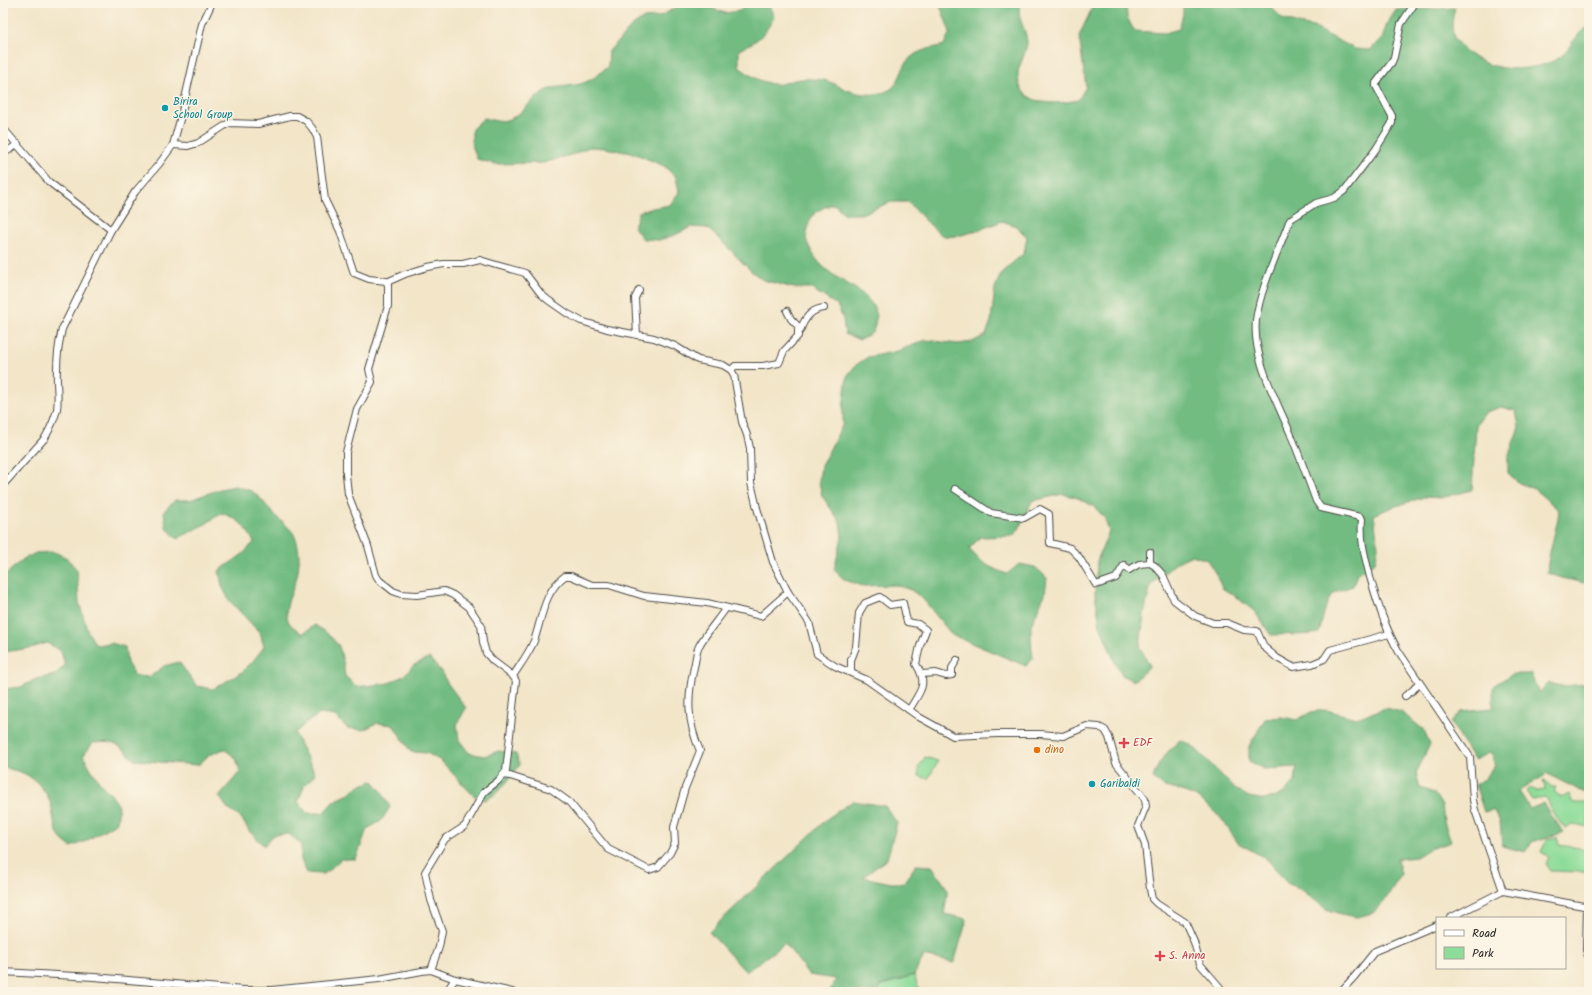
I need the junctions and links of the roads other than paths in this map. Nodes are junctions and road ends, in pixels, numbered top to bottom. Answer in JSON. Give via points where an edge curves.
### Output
{"nodes":[{"id":1,"x":212,"y":3,"type":"edge"},
{"id":2,"x":1415,"y":3,"type":"edge"},
{"id":3,"x":3,"y":128,"type":"edge"},
{"id":4,"x":18,"y":144,"type":"junction"},
{"id":5,"x":172,"y":145,"type":"junction"},
{"id":6,"x":3,"y":154,"type":"edge"},
{"id":7,"x":111,"y":230,"type":"junction"},
{"id":8,"x":388,"y":282,"type":"junction"},
{"id":9,"x":638,"y":290,"type":"dead end"},
{"id":10,"x":824,"y":308,"type":"dead end"},
{"id":11,"x":787,"y":311,"type":"dead end"},
{"id":12,"x":637,"y":335,"type":"junction"},
{"id":13,"x":798,"y":336,"type":"junction"},
{"id":14,"x":731,"y":370,"type":"junction"},
{"id":15,"x":3,"y":485,"type":"edge"},
{"id":16,"x":955,"y":489,"type":"dead end"},
{"id":17,"x":1150,"y":552,"type":"dead end"},
{"id":18,"x":1150,"y":563,"type":"junction"},
{"id":19,"x":788,"y":592,"type":"junction"},
{"id":20,"x":726,"y":608,"type":"junction"},
{"id":21,"x":1389,"y":634,"type":"junction"},
{"id":22,"x":957,"y":660,"type":"dead end"},
{"id":23,"x":851,"y":672,"type":"junction"},
{"id":24,"x":922,"y":674,"type":"junction"},
{"id":25,"x":513,"y":676,"type":"junction"},
{"id":26,"x":1419,"y":682,"type":"junction"},
{"id":27,"x":1405,"y":696,"type":"dead end"},
{"id":28,"x":909,"y":710,"type":"junction"},
{"id":29,"x":503,"y":775,"type":"junction"},
{"id":30,"x":1503,"y":891,"type":"junction"},
{"id":31,"x":1588,"y":907,"type":"edge"},
{"id":32,"x":1452,"y":917,"type":"edge"},
{"id":33,"x":1436,"y":925,"type":"edge"},
{"id":34,"x":1589,"y":961,"type":"edge"},
{"id":35,"x":431,"y":970,"type":"junction"},
{"id":36,"x":3,"y":972,"type":"edge"},
{"id":37,"x":455,"y":979,"type":"junction"},
{"id":38,"x":177,"y":984,"type":"junction"},
{"id":39,"x":182,"y":992,"type":"edge"},
{"id":40,"x":446,"y":992,"type":"edge"},
{"id":41,"x":512,"y":992,"type":"edge"},
{"id":42,"x":1224,"y":992,"type":"edge"},
{"id":43,"x":1337,"y":992,"type":"edge"}],
"edges":[{"from":1,"to":5,"type":"street","via":[[202,24]]},
{"from":2,"to":21,"type":"street","via":[[1401,24],[1392,62],[1376,83],[1392,116],[1392,123],[1344,191],[1334,198],[1312,206],[1289,222],[1263,290],[1256,330],[1263,367],[1316,501],[1322,508],[1360,516],[1362,519],[1361,543],[1380,612]]},
{"from":3,"to":4,"type":"street"},
{"from":4,"to":6,"type":"street"},
{"from":4,"to":7,"type":"street","via":[[49,182]]},
{"from":5,"to":7,"type":"street","via":[[135,192]]},
{"from":5,"to":8,"type":"street","via":[[188,146],[198,143],[229,123],[258,124],[290,116],[303,119],[318,137],[326,200],[354,273],[361,277]]},
{"from":7,"to":15,"type":"street","via":[[62,329],[57,370],[57,410],[49,431]]},
{"from":8,"to":12,"type":"street","via":[[428,267],[480,260],[524,272],[541,294],[581,321]]},
{"from":8,"to":25,"type":"street","via":[[388,306],[370,369],[372,382],[357,409],[346,452],[348,494],[379,580],[401,594],[417,595],[444,591],[452,594],[468,607],[481,625],[486,653]]},
{"from":9,"to":12,"type":"street","via":[[635,298]]},
{"from":10,"to":13,"type":"street","via":[[815,311],[804,321]]},
{"from":11,"to":13,"type":"street","via":[[798,326]]},
{"from":12,"to":14,"type":"street","via":[[663,341],[698,360],[723,364]]},
{"from":13,"to":14,"type":"street","via":[[784,351],[779,363],[735,366]]},
{"from":14,"to":19,"type":"street","via":[[748,441],[751,483],[757,508],[773,562]]},
{"from":16,"to":18,"type":"street","via":[[991,513],[1024,518],[1040,509],[1049,514],[1050,543],[1070,548],[1079,557],[1096,585],[1116,578],[1124,565],[1129,570],[1139,564]]},
{"from":17,"to":18,"type":"street"},
{"from":18,"to":21,"type":"street","via":[[1163,575],[1174,600],[1195,616],[1213,623],[1227,623],[1244,630],[1257,631],[1264,647],[1293,667],[1324,659],[1330,650]]},
{"from":19,"to":20,"type":"street","via":[[762,616]]},
{"from":19,"to":23,"type":"street","via":[[810,622],[817,654],[835,666]]},
{"from":20,"to":25,"type":"street","via":[[644,596],[609,585],[592,585],[565,576],[547,598],[533,642]]},
{"from":20,"to":29,"type":"street","via":[[699,647],[688,705],[694,737],[700,751],[685,788],[674,827],[675,843],[658,867],[649,870],[608,850],[569,802],[551,789]]},
{"from":21,"to":26,"type":"street"},
{"from":22,"to":24,"type":"street","via":[[952,668],[952,676]]},
{"from":23,"to":24,"type":"street","via":[[859,613],[865,603],[880,598],[890,605],[903,603],[907,622],[918,624],[926,630],[916,664]]},
{"from":23,"to":28,"type":"street","via":[[867,680]]},
{"from":24,"to":28,"type":"street","via":[[923,688]]},
{"from":25,"to":29,"type":"street","via":[[516,688],[506,771]]},
{"from":26,"to":27,"type":"street"},
{"from":26,"to":30,"type":"street","via":[[1470,757],[1475,810]]},
{"from":28,"to":42,"type":"street","via":[[953,736],[1063,736],[1087,726],[1105,730],[1116,763],[1143,795],[1146,803],[1138,826],[1145,845],[1152,899],[1185,922],[1200,964]]},
{"from":29,"to":35,"type":"street","via":[[484,792],[465,826],[445,839],[426,869],[431,900],[442,931]]},
{"from":30,"to":31,"type":"street"},
{"from":30,"to":32,"type":"street"},
{"from":31,"to":34,"type":"street","via":[[1586,951]]},
{"from":33,"to":43,"type":"street","via":[[1375,951],[1353,979]]},
{"from":35,"to":37,"type":"street"},
{"from":35,"to":38,"type":"street","via":[[379,979],[272,990]]},
{"from":36,"to":38,"type":"street"},
{"from":37,"to":40,"type":"street"},
{"from":37,"to":41,"type":"street"},
{"from":38,"to":39,"type":"street"}]}
